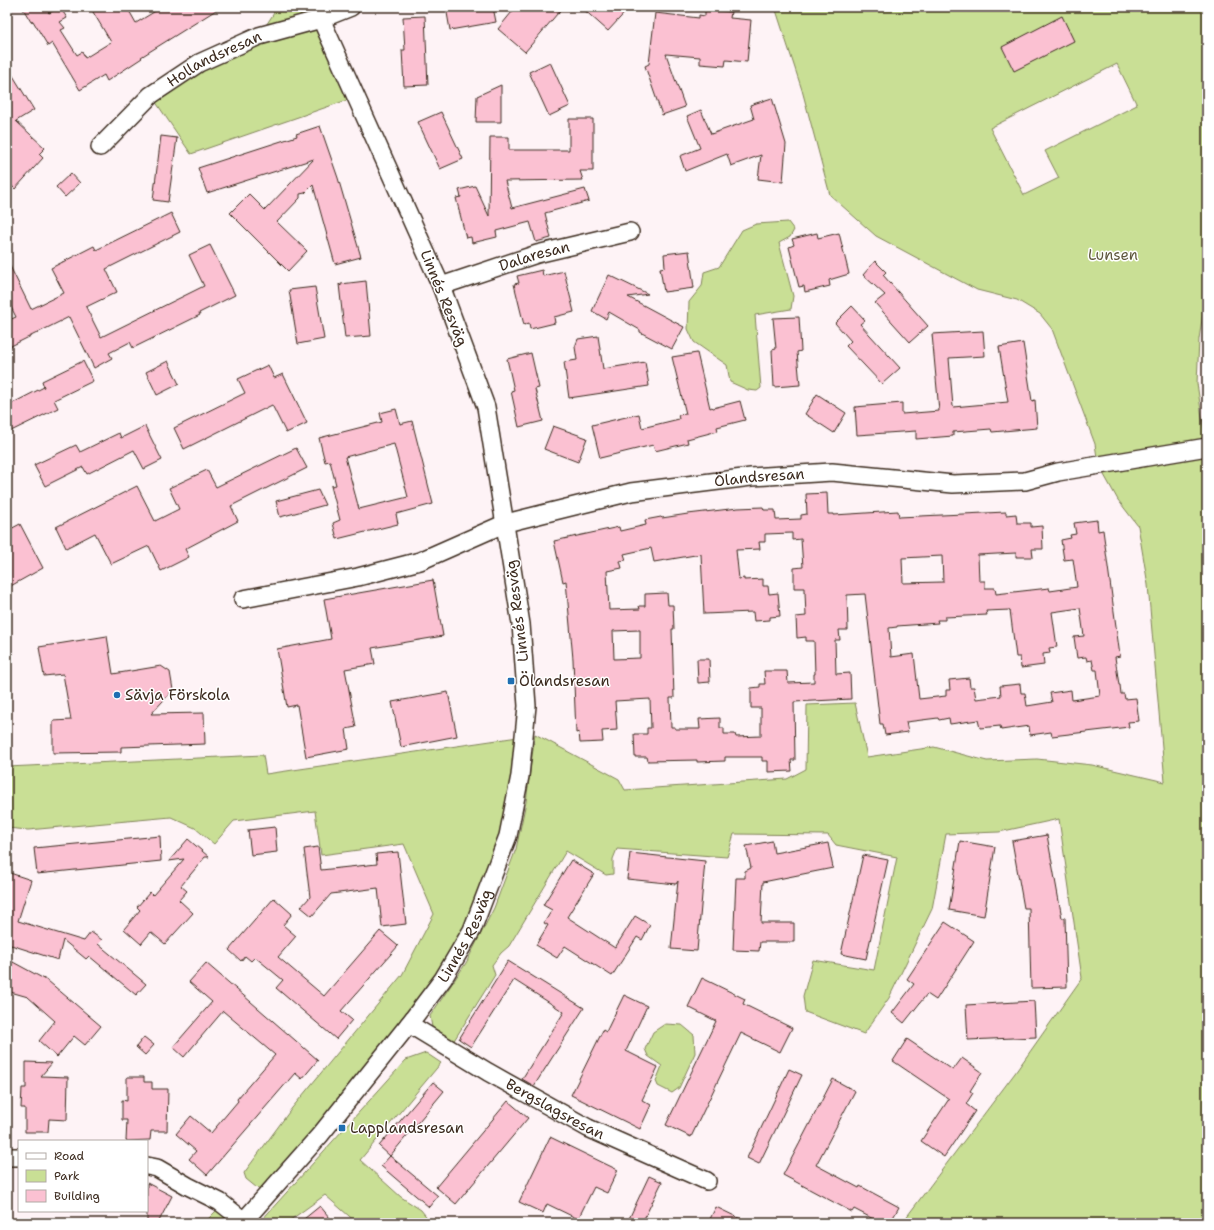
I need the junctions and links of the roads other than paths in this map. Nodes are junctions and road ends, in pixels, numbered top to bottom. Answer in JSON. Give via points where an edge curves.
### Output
{"nodes":[{"id":1,"x":351,"y":7,"type":"edge"},
{"id":2,"x":321,"y":19,"type":"junction"},
{"id":3,"x":100,"y":147,"type":"dead end"},
{"id":4,"x":630,"y":232,"type":"dead end"},
{"id":5,"x":441,"y":286,"type":"junction"},
{"id":6,"x":1207,"y":447,"type":"edge"},
{"id":7,"x":506,"y":523,"type":"junction"},
{"id":8,"x":243,"y":599,"type":"dead end"},
{"id":9,"x":408,"y":1024,"type":"junction"},
{"id":10,"x":7,"y":1157,"type":"edge"},
{"id":11,"x":18,"y":1157,"type":"edge"},
{"id":12,"x":148,"y":1166,"type":"edge"},
{"id":13,"x":707,"y":1181,"type":"dead end"},
{"id":14,"x":243,"y":1222,"type":"edge"}],
"edges":[{"from":1,"to":2,"type":"street","name":"Hollandsresan"},
{"from":2,"to":3,"type":"street","name":"Hollandsresan","via":[[259,36],[199,63],[151,95]]},
{"from":2,"to":5,"type":"street","name":"Linnés Resväg"},
{"from":4,"to":5,"type":"street","name":"Dalaresan","via":[[537,254]]},
{"from":5,"to":7,"type":"street","name":"Linnés Resväg","via":[[486,407]]},
{"from":6,"to":7,"type":"street","name":"Ölandsresan","via":[[1098,464],[1025,481],[953,484],[832,472],[751,477],[631,492]]},
{"from":7,"to":8,"type":"street","name":"Ölandsresan","via":[[420,561],[358,577]]},
{"from":7,"to":9,"type":"street","name":"Linnés Resväg","via":[[521,624],[527,706],[520,776],[508,836],[472,930],[443,979]]},
{"from":9,"to":13,"type":"street","name":"Bergslagsresan","via":[[588,1128]]},
{"from":9,"to":14,"type":"street","name":"Linnés Resväg","via":[[321,1134]]},
{"from":10,"to":11,"type":"street"},
{"from":12,"to":14,"type":"street","via":[[157,1168],[220,1202]]}]}
